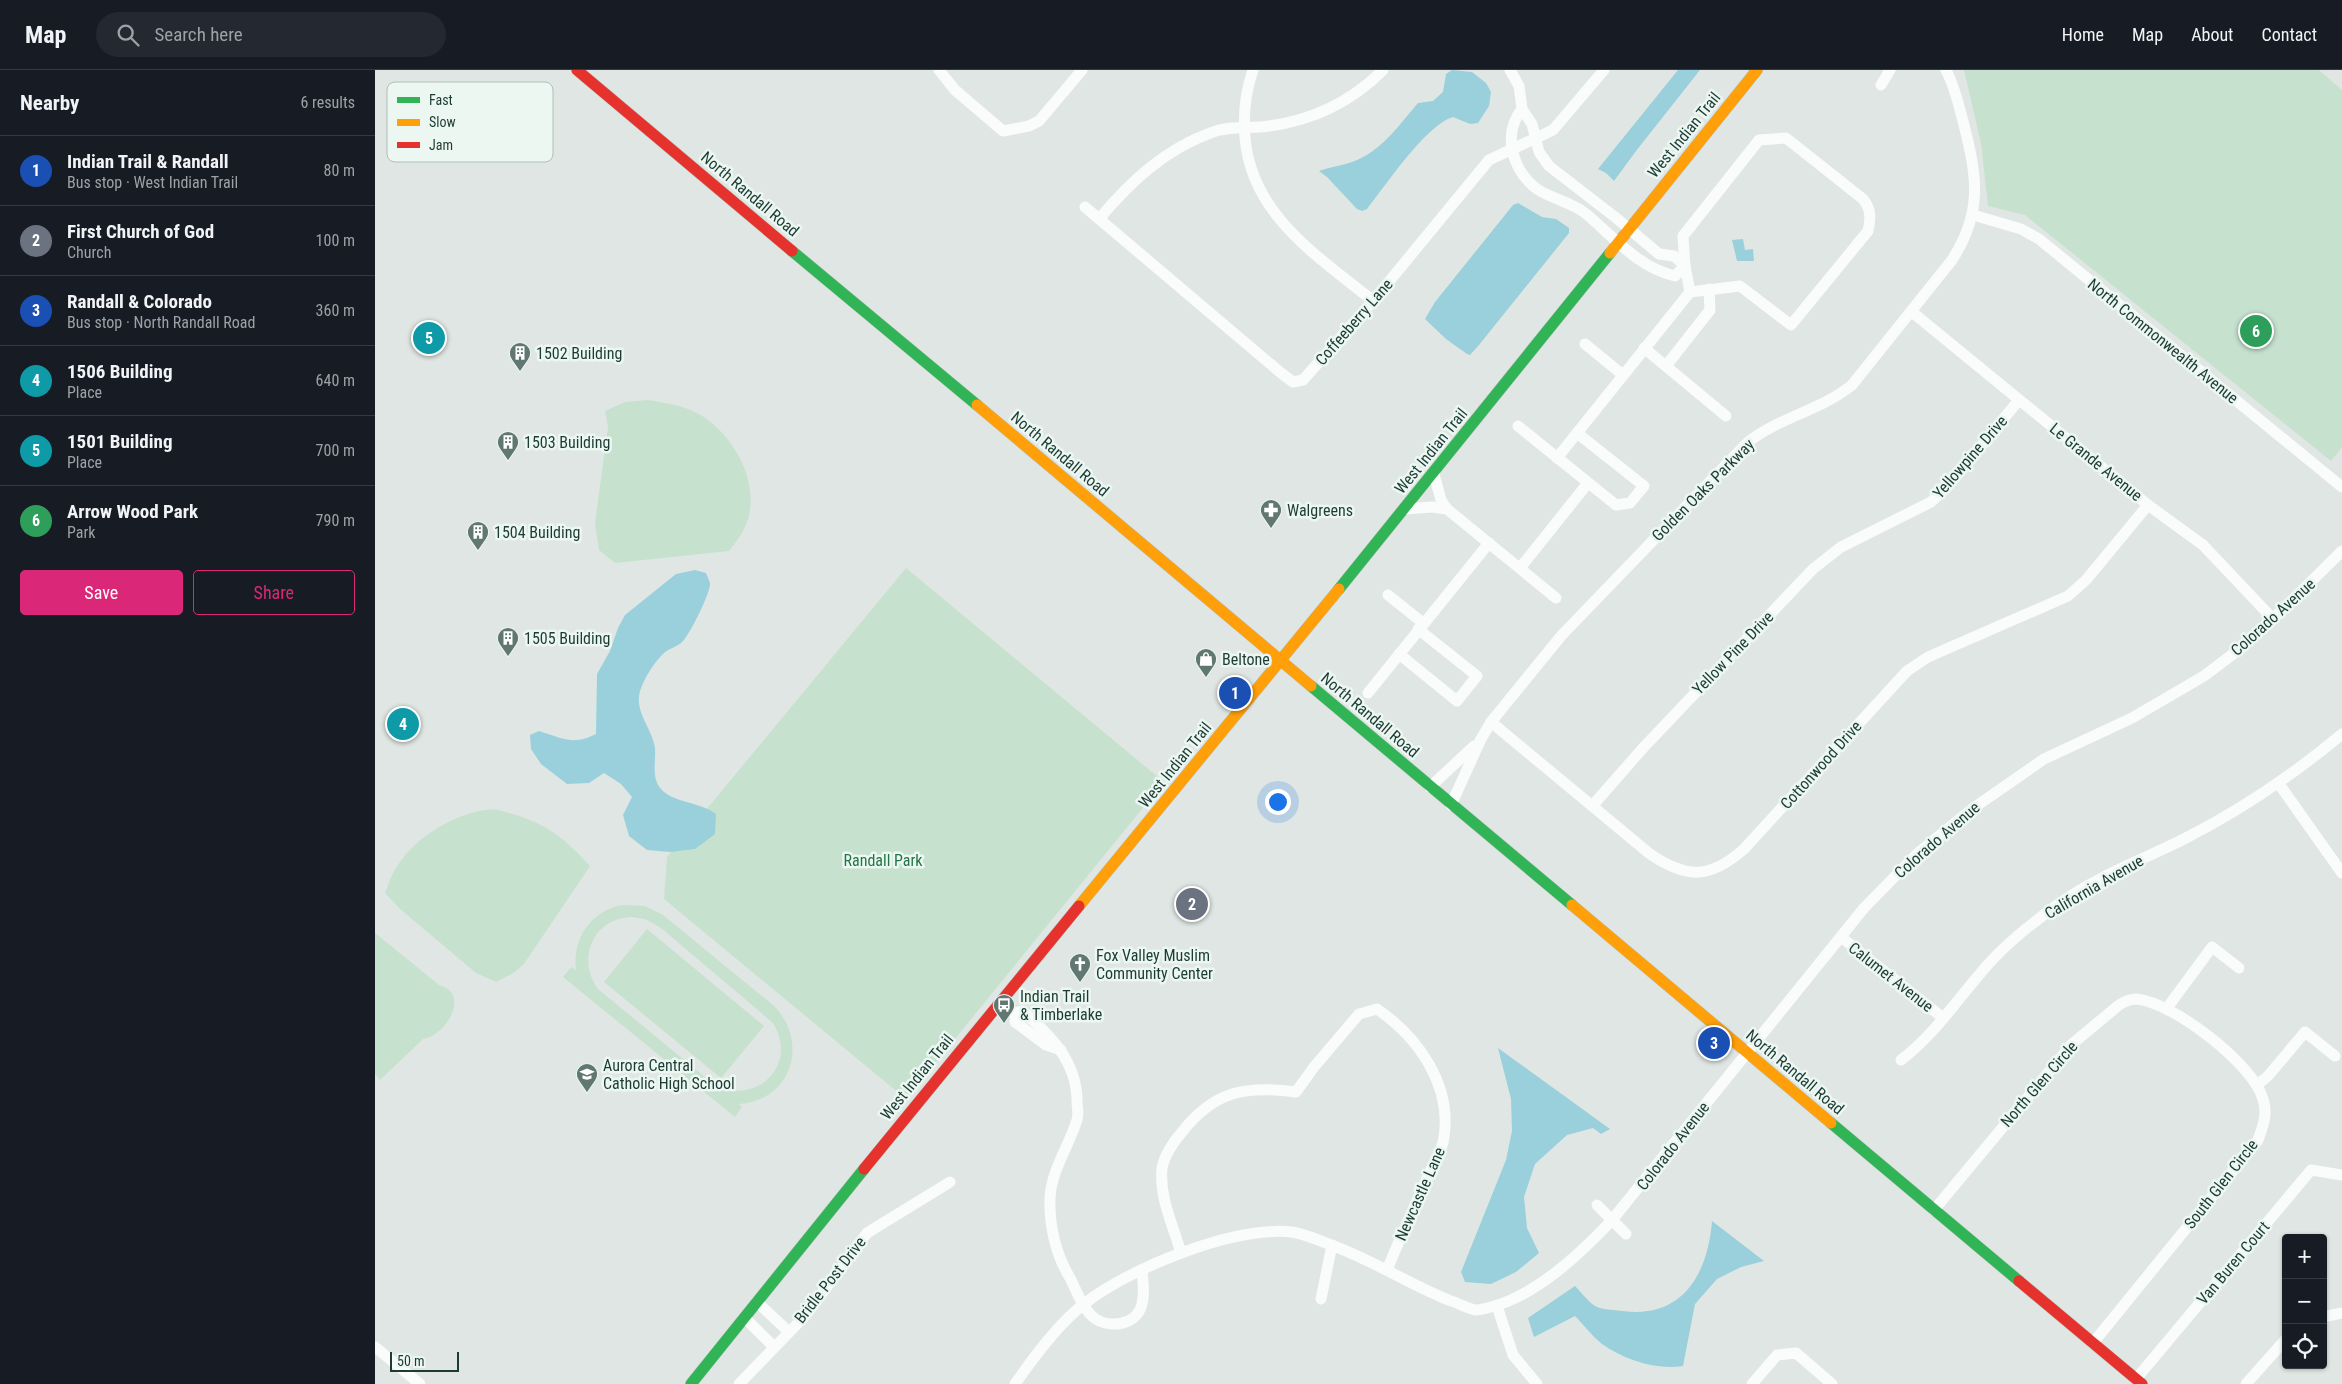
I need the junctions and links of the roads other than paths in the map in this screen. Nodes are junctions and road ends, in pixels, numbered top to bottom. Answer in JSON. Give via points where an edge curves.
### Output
{"nodes":[{"id":1,"x":577,"y":70,"type":"edge"},
{"id":2,"x":939,"y":70,"type":"edge"},
{"id":3,"x":1082,"y":70,"type":"edge"},
{"id":4,"x":1253,"y":70,"type":"edge"},
{"id":5,"x":1383,"y":70,"type":"edge"},
{"id":6,"x":1510,"y":70,"type":"edge"},
{"id":7,"x":1605,"y":70,"type":"edge"},
{"id":8,"x":1757,"y":70,"type":"edge"},
{"id":9,"x":1890,"y":70,"type":"edge"},
{"id":10,"x":1946,"y":70,"type":"edge"},
{"id":11,"x":1881,"y":85,"type":"dead end"},
{"id":12,"x":1522,"y":109,"type":"junction"},
{"id":13,"x":1244,"y":128,"type":"junction"},
{"id":14,"x":1536,"y":138,"type":"junction"},
{"id":15,"x":1510,"y":149,"type":"junction"},
{"id":16,"x":1085,"y":206,"type":"dead end"},
{"id":17,"x":1973,"y":215,"type":"junction"},
{"id":18,"x":1099,"y":219,"type":"junction"},
{"id":19,"x":1630,"y":229,"type":"junction"},
{"id":20,"x":1618,"y":244,"type":"junction"},
{"id":21,"x":1685,"y":266,"type":"junction"},
{"id":22,"x":1709,"y":289,"type":"junction"},
{"id":23,"x":1690,"y":292,"type":"junction"},
{"id":24,"x":1373,"y":301,"type":"junction"},
{"id":25,"x":1912,"y":312,"type":"junction"},
{"id":26,"x":1585,"y":344,"type":"dead end"},
{"id":27,"x":1644,"y":348,"type":"junction"},
{"id":28,"x":1666,"y":366,"type":"junction"},
{"id":29,"x":1623,"y":375,"type":"junction"},
{"id":30,"x":2019,"y":400,"type":"junction"},
{"id":31,"x":1726,"y":416,"type":"dead end"},
{"id":32,"x":1518,"y":426,"type":"dead end"},
{"id":33,"x":1577,"y":433,"type":"junction"},
{"id":34,"x":1557,"y":458,"type":"junction"},
{"id":35,"x":1433,"y":474,"type":"junction"},
{"id":36,"x":1588,"y":483,"type":"junction"},
{"id":37,"x":2342,"y":487,"type":"edge"},
{"id":38,"x":2148,"y":505,"type":"junction"},
{"id":39,"x":1405,"y":509,"type":"junction"},
{"id":40,"x":1447,"y":510,"type":"junction"},
{"id":41,"x":1891,"y":523,"type":"joint"},
{"id":42,"x":1489,"y":543,"type":"junction"},
{"id":43,"x":2342,"y":551,"type":"edge"},
{"id":44,"x":1520,"y":568,"type":"junction"},
{"id":45,"x":1388,"y":595,"type":"dead end"},
{"id":46,"x":1556,"y":598,"type":"dead end"},
{"id":47,"x":2273,"y":619,"type":"junction"},
{"id":48,"x":1421,"y":626,"type":"junction"},
{"id":49,"x":1399,"y":654,"type":"junction"},
{"id":50,"x":1281,"y":662,"type":"junction"},
{"id":51,"x":1368,"y":693,"type":"dead end"},
{"id":52,"x":1491,"y":722,"type":"junction"},
{"id":53,"x":2342,"y":734,"type":"edge"},
{"id":54,"x":1481,"y":739,"type":"junction"},
{"id":55,"x":2279,"y":784,"type":"junction"},
{"id":56,"x":1430,"y":787,"type":"junction"},
{"id":57,"x":1451,"y":805,"type":"junction"},
{"id":58,"x":1593,"y":806,"type":"junction"},
{"id":59,"x":2342,"y":874,"type":"edge"},
{"id":60,"x":1841,"y":937,"type":"junction"},
{"id":61,"x":2239,"y":968,"type":"dead end"},
{"id":62,"x":1000,"y":1000,"type":"junction"},
{"id":63,"x":2167,"y":1008,"type":"junction"},
{"id":64,"x":1942,"y":1017,"type":"junction"},
{"id":65,"x":1746,"y":1052,"type":"junction"},
{"id":66,"x":2335,"y":1056,"type":"dead end"},
{"id":67,"x":1901,"y":1060,"type":"dead end"},
{"id":68,"x":2257,"y":1085,"type":"junction"},
{"id":69,"x":2342,"y":1175,"type":"edge"},
{"id":70,"x":949,"y":1182,"type":"dead end"},
{"id":71,"x":1597,"y":1205,"type":"dead end"},
{"id":72,"x":1934,"y":1210,"type":"junction"},
{"id":73,"x":1613,"y":1220,"type":"junction"},
{"id":74,"x":1626,"y":1234,"type":"dead end"},
{"id":75,"x":1332,"y":1245,"type":"junction"},
{"id":76,"x":1181,"y":1253,"type":"junction"},
{"id":77,"x":1142,"y":1270,"type":"junction"},
{"id":78,"x":1387,"y":1270,"type":"junction"},
{"id":79,"x":1321,"y":1299,"type":"dead end"},
{"id":80,"x":757,"y":1302,"type":"junction"},
{"id":81,"x":1084,"y":1304,"type":"junction"},
{"id":82,"x":1497,"y":1306,"type":"junction"},
{"id":83,"x":2342,"y":1313,"type":"edge"},
{"id":84,"x":2327,"y":1316,"type":"edge"},
{"id":85,"x":745,"y":1318,"type":"junction"},
{"id":86,"x":789,"y":1332,"type":"junction"},
{"id":87,"x":2093,"y":1343,"type":"junction"},
{"id":88,"x":2282,"y":1344,"type":"edge"},
{"id":89,"x":375,"y":1346,"type":"edge"},
{"id":90,"x":775,"y":1347,"type":"junction"},
{"id":91,"x":2139,"y":1381,"type":"edge"},
{"id":92,"x":2249,"y":1383,"type":"edge"},
{"id":93,"x":420,"y":1384,"type":"edge"},
{"id":94,"x":691,"y":1384,"type":"edge"},
{"id":95,"x":739,"y":1384,"type":"edge"},
{"id":96,"x":1015,"y":1384,"type":"edge"},
{"id":97,"x":1537,"y":1384,"type":"edge"},
{"id":98,"x":1753,"y":1384,"type":"edge"},
{"id":99,"x":1832,"y":1384,"type":"edge"}],
"edges":[{"from":1,"to":50,"type":"main road","name":"North Randall Road"},
{"from":2,"to":3,"type":"street","via":[[955,90],[1003,131],[1039,121]]},
{"from":4,"to":13,"type":"street","via":[[1244,107]]},
{"from":5,"to":13,"type":"street","via":[[1359,92],[1329,109],[1297,120]]},
{"from":6,"to":12,"type":"street","via":[[1519,86]]},
{"from":7,"to":14,"type":"street","name":"Coffeeberry Lane","via":[[1553,130]]},
{"from":8,"to":19,"type":"main road","name":"West Indian Trail"},
{"from":9,"to":11,"type":"street"},
{"from":10,"to":17,"type":"street","name":"Golden Oaks Parkway","via":[[1959,106],[1974,168]]},
{"from":12,"to":14,"type":"street"},
{"from":12,"to":15,"type":"street","via":[[1514,119]]},
{"from":13,"to":18,"type":"street","via":[[1214,131],[1162,157],[1144,171]]},
{"from":13,"to":24,"type":"street","via":[[1249,168],[1281,223]]},
{"from":14,"to":15,"type":"street","name":"Coffeeberry Lane"},
{"from":14,"to":19,"type":"street","via":[[1539,152],[1555,172]]},
{"from":15,"to":20,"type":"street","via":[[1527,180],[1551,197],[1582,211]]},
{"from":15,"to":24,"type":"street","name":"Coffeeberry Lane","via":[[1489,160],[1474,176]]},
{"from":16,"to":18,"type":"street","name":"Coffeeberry Lane"},
{"from":17,"to":25,"type":"street","name":"Golden Oaks Parkway","via":[[1961,245]]},
{"from":17,"to":37,"type":"street","name":"North Commonwealth Avenue","via":[[2021,228],[2039,239]]},
{"from":18,"to":24,"type":"street","name":"Coffeeberry Lane","via":[[1293,382],[1307,377]]},
{"from":19,"to":20,"type":"main road","name":"West Indian Trail"},
{"from":19,"to":21,"type":"street","via":[[1659,254],[1674,256]]},
{"from":20,"to":21,"type":"street","via":[[1661,273],[1675,276]]},
{"from":20,"to":35,"type":"main road","name":"West Indian Trail"},
{"from":21,"to":22,"type":"street","via":[[1683,236],[1687,228],[1759,140],[1786,138],[1868,205],[1871,218],[1868,231],[1791,326],[1744,287]]},
{"from":21,"to":23,"type":"street"},
{"from":22,"to":23,"type":"street"},
{"from":22,"to":28,"type":"street","via":[[1710,310]]},
{"from":23,"to":27,"type":"street"},
{"from":25,"to":30,"type":"street","name":"Le Grande Avenue"},
{"from":25,"to":52,"type":"street","name":"Golden Oaks Parkway","via":[[1847,389],[1830,400],[1770,426],[1736,452],[1561,636]]},
{"from":26,"to":29,"type":"street"},
{"from":27,"to":28,"type":"street"},
{"from":27,"to":29,"type":"street"},
{"from":28,"to":31,"type":"street"},
{"from":29,"to":33,"type":"street"},
{"from":30,"to":38,"type":"street","name":"Le Grande Avenue"},
{"from":30,"to":41,"type":"street","name":"Yellowpine Drive","via":[[1947,487],[1931,502]]},
{"from":32,"to":34,"type":"street"},
{"from":33,"to":34,"type":"street"},
{"from":33,"to":36,"type":"street","via":[[1644,486],[1630,503],[1617,505]]},
{"from":34,"to":36,"type":"street"},
{"from":35,"to":39,"type":"main road","name":"West Indian Trail"},
{"from":35,"to":40,"type":"street"},
{"from":36,"to":44,"type":"street"},
{"from":38,"to":47,"type":"street","name":"Le Grande Avenue","via":[[2203,545]]},
{"from":38,"to":58,"type":"street","name":"Cottonwood Drive","via":[[2087,580],[2068,596],[1928,657],[1907,671],[1728,863],[1710,872],[1680,871],[1650,854]]},
{"from":39,"to":40,"type":"street","via":[[1432,507]]},
{"from":39,"to":50,"type":"main road","name":"West Indian Trail"},
{"from":40,"to":42,"type":"street"},
{"from":41,"to":58,"type":"street","name":"Yellow Pine Drive","via":[[1841,547],[1813,569],[1643,748]]},
{"from":42,"to":44,"type":"street"},
{"from":42,"to":48,"type":"street"},
{"from":43,"to":47,"type":"street","name":"Colorado Avenue"},
{"from":44,"to":46,"type":"street"},
{"from":45,"to":48,"type":"street"},
{"from":47,"to":60,"type":"street","name":"Colorado Avenue","via":[[2204,676],[2132,718],[2044,759],[1972,809],[1918,853],[1864,908]]},
{"from":48,"to":49,"type":"street"},
{"from":48,"to":49,"type":"street","via":[[1477,676],[1457,701]]},
{"from":49,"to":51,"type":"street"},
{"from":50,"to":56,"type":"main road","name":"North Randall Road"},
{"from":50,"to":62,"type":"main road","name":"West Indian Trail"},
{"from":52,"to":54,"type":"street","name":"Golden Oaks Parkway"},
{"from":52,"to":58,"type":"street","name":"Cottonwood Drive"},
{"from":53,"to":55,"type":"street","name":"California Avenue"},
{"from":54,"to":56,"type":"street","name":"Golden Oaks Parkway"},
{"from":54,"to":57,"type":"street","name":"Golden Oaks Parkway"},
{"from":55,"to":59,"type":"street"},
{"from":55,"to":64,"type":"street","name":"California Avenue","via":[[2240,809],[2119,868],[2061,902],[1994,958]]},
{"from":56,"to":57,"type":"main road","name":"North Randall Road"},
{"from":57,"to":65,"type":"main road","name":"North Randall Road"},
{"from":60,"to":64,"type":"street","name":"Calumet Avenue"},
{"from":60,"to":65,"type":"street","name":"Colorado Avenue"},
{"from":61,"to":63,"type":"street","via":[[2212,947]]},
{"from":62,"to":80,"type":"main road","name":"West Indian Trail"},
{"from":62,"to":81,"type":"street","via":[[1016,1014],[1022,1011],[1046,1031],[1061,1050],[1077,1084],[1078,1118],[1062,1155],[1050,1197],[1053,1232],[1061,1263]]},
{"from":63,"to":68,"type":"street","name":"South Glen Circle","via":[[2196,1026],[2237,1061]]},
{"from":63,"to":72,"type":"street","name":"North Glen Circle","via":[[2137,999],[2128,1000],[2101,1018],[2072,1044]]},
{"from":64,"to":67,"type":"street","name":"California Avenue","via":[[1920,1045]]},
{"from":65,"to":72,"type":"main road","name":"North Randall Road"},
{"from":65,"to":73,"type":"street","name":"Colorado Avenue"},
{"from":66,"to":68,"type":"street","via":[[2305,1032]]},
{"from":68,"to":87,"type":"street","name":"South Glen Circle","via":[[2266,1110],[2258,1140]]},
{"from":69,"to":91,"type":"street","name":"Van Buren Court","via":[[2311,1170]]},
{"from":70,"to":86,"type":"street","name":"Bridle Post Drive","via":[[867,1233],[819,1299]]},
{"from":71,"to":73,"type":"street"},
{"from":72,"to":87,"type":"main road","name":"North Randall Road"},
{"from":73,"to":74,"type":"street"},
{"from":73,"to":82,"type":"street","name":"Colorado Avenue","via":[[1591,1243],[1530,1292]]},
{"from":75,"to":76,"type":"street","name":"Colorado Avenue","via":[[1293,1232],[1261,1232]]},
{"from":75,"to":78,"type":"street","name":"Colorado Avenue"},
{"from":75,"to":79,"type":"street"},
{"from":76,"to":77,"type":"street","name":"Colorado Avenue"},
{"from":76,"to":78,"type":"street","name":"Newcastle Lane","via":[[1162,1193],[1162,1166],[1175,1141],[1195,1116],[1219,1098],[1245,1089],[1296,1092],[1359,1014],[1377,1009],[1420,1049],[1439,1083],[1444,1107],[1445,1138]]},
{"from":77,"to":81,"type":"street","name":"Colorado Avenue"},
{"from":77,"to":81,"type":"street","via":[[1142,1306],[1136,1316],[1122,1324],[1106,1324],[1090,1314]]},
{"from":78,"to":82,"type":"street","name":"Colorado Avenue","via":[[1439,1296],[1477,1310]]},
{"from":80,"to":85,"type":"main road","name":"West Indian Trail"},
{"from":80,"to":86,"type":"street","name":"Bridle Post Drive"},
{"from":81,"to":96,"type":"street","name":"Colorado Avenue","via":[[1043,1346]]},
{"from":82,"to":97,"type":"street","via":[[1513,1355]]},
{"from":83,"to":84,"type":"street"},
{"from":85,"to":90,"type":"street"},
{"from":85,"to":94,"type":"main road","name":"West Indian Trail"},
{"from":86,"to":90,"type":"street","name":"Bridle Post Drive"},
{"from":87,"to":91,"type":"main road","name":"North Randall Road"},
{"from":88,"to":92,"type":"street"},
{"from":89,"to":93,"type":"street"},
{"from":90,"to":95,"type":"street","name":"Bridle Post Drive"},
{"from":98,"to":99,"type":"street","via":[[1777,1355],[1796,1353]]}]}
